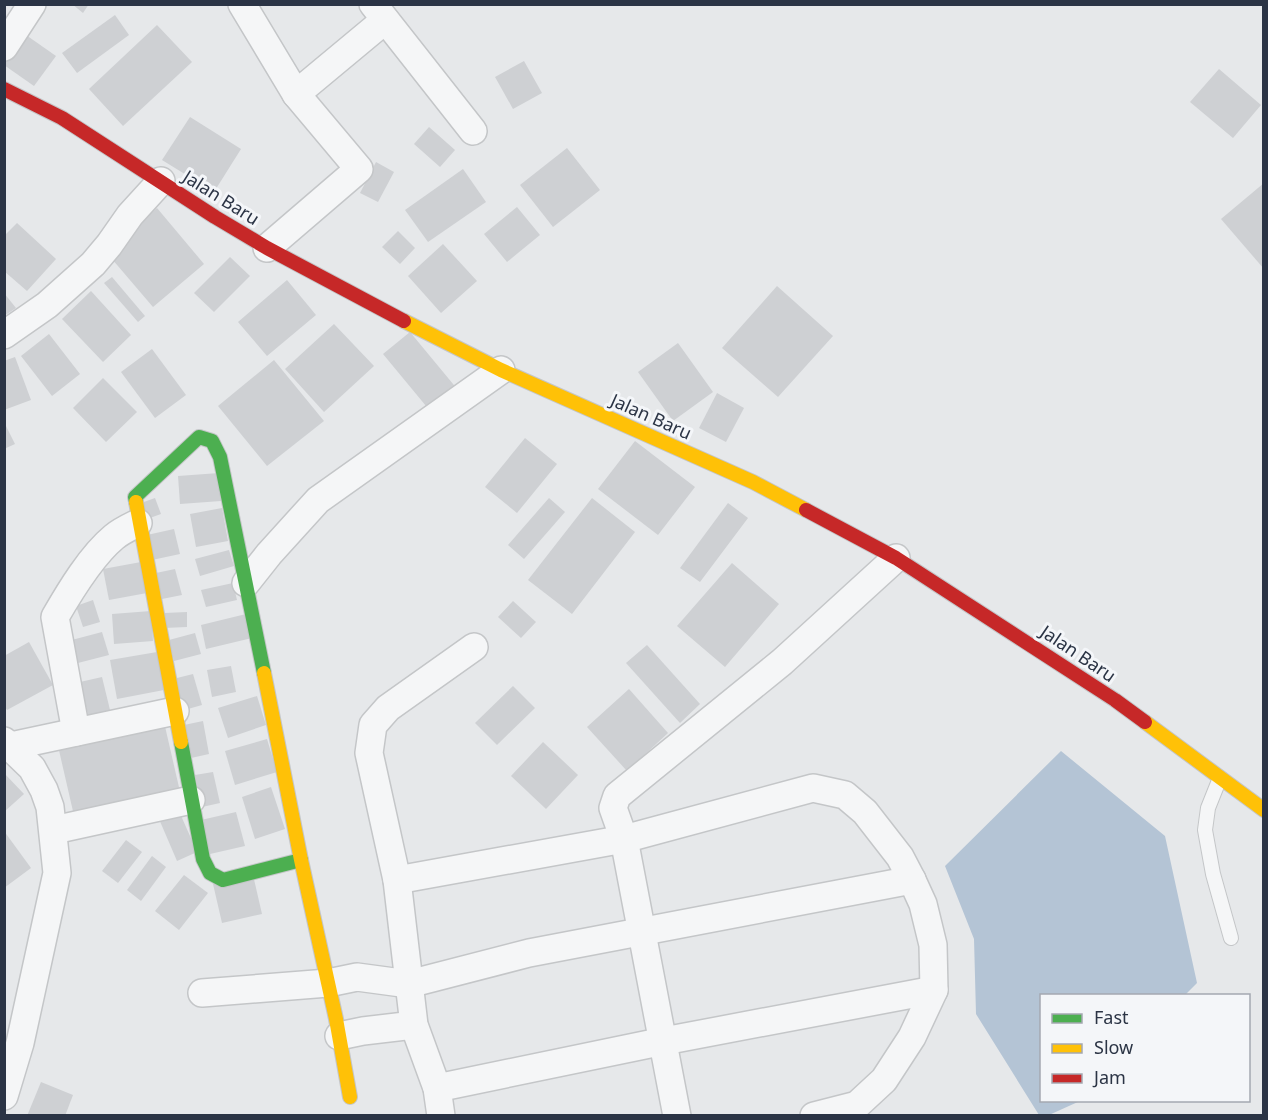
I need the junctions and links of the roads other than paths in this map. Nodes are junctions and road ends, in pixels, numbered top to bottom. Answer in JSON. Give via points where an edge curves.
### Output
{"nodes":[{"id":1,"x":32,"y":4,"type":"edge"},
{"id":2,"x":242,"y":4,"type":"edge"},
{"id":3,"x":379,"y":12,"type":"edge"},
{"id":4,"x":4,"y":47,"type":"edge"},
{"id":5,"x":4,"y":89,"type":"edge"},
{"id":6,"x":296,"y":94,"type":"junction"},
{"id":7,"x":473,"y":130,"type":"dead end"},
{"id":8,"x":160,"y":181,"type":"junction"},
{"id":9,"x":267,"y":248,"type":"junction"},
{"id":10,"x":4,"y":335,"type":"edge"},
{"id":11,"x":501,"y":370,"type":"junction"},
{"id":12,"x":138,"y":523,"type":"junction"},
{"id":13,"x":896,"y":558,"type":"junction"},
{"id":14,"x":246,"y":583,"type":"junction"},
{"id":15,"x":474,"y":647,"type":"dead end"},
{"id":16,"x":175,"y":711,"type":"junction"},
{"id":17,"x":76,"y":732,"type":"junction"},
{"id":18,"x":8,"y":744,"type":"edge"},
{"id":19,"x":1220,"y":778,"type":"junction"},
{"id":20,"x":191,"y":800,"type":"junction"},
{"id":21,"x":1263,"y":810,"type":"edge"},
{"id":22,"x":54,"y":830,"type":"junction"},
{"id":23,"x":624,"y":839,"type":"junction"},
{"id":24,"x":301,"y":860,"type":"junction"},
{"id":25,"x":398,"y":880,"type":"junction"},
{"id":26,"x":912,"y":880,"type":"junction"},
{"id":27,"x":642,"y":931,"type":"junction"},
{"id":28,"x":1231,"y":938,"type":"dead end"},
{"id":29,"x":328,"y":983,"type":"junction"},
{"id":30,"x":409,"y":984,"type":"junction"},
{"id":31,"x":934,"y":990,"type":"junction"},
{"id":32,"x":202,"y":993,"type":"dead end"},
{"id":33,"x":414,"y":1025,"type":"junction"},
{"id":34,"x":339,"y":1036,"type":"junction"},
{"id":35,"x":664,"y":1041,"type":"junction"},
{"id":36,"x":437,"y":1088,"type":"junction"},
{"id":37,"x":4,"y":1096,"type":"edge"},
{"id":38,"x":350,"y":1097,"type":"dead end"},
{"id":39,"x":441,"y":1116,"type":"edge"},
{"id":40,"x":677,"y":1116,"type":"edge"},
{"id":41,"x":814,"y":1116,"type":"edge"}],
"edges":[{"from":1,"to":4,"type":"street"},
{"from":2,"to":6,"type":"street"},
{"from":3,"to":6,"type":"street"},
{"from":3,"to":7,"type":"street"},
{"from":5,"to":8,"type":"main road","name":"Jalan Baru","via":[[62,118]]},
{"from":6,"to":9,"type":"street","via":[[359,169]]},
{"from":8,"to":9,"type":"main road","name":"Jalan Baru"},
{"from":8,"to":10,"type":"street","via":[[93,264],[47,305]]},
{"from":9,"to":11,"type":"main road","name":"Jalan Baru"},
{"from":11,"to":13,"type":"main road","name":"Jalan Baru","via":[[753,482]]},
{"from":11,"to":14,"type":"street","via":[[318,500]]},
{"from":12,"to":14,"type":"main road","via":[[135,497],[199,437],[212,441],[220,457]]},
{"from":12,"to":16,"type":"main road"},
{"from":12,"to":17,"type":"street","via":[[103,547],[55,617]]},
{"from":13,"to":19,"type":"main road","name":"Jalan Baru","via":[[1060,663]]},
{"from":13,"to":23,"type":"street","via":[[782,662],[617,796],[613,808]]},
{"from":14,"to":24,"type":"main road"},
{"from":15,"to":25,"type":"street","via":[[388,708],[373,725],[369,753]]},
{"from":16,"to":17,"type":"street"},
{"from":16,"to":20,"type":"main road"},
{"from":17,"to":18,"type":"street"},
{"from":18,"to":22,"type":"street","via":[[32,768],[44,790]]},
{"from":19,"to":21,"type":"main road","name":"Jalan Baru"},
{"from":19,"to":28,"type":"lane","via":[[1208,808],[1205,830]]},
{"from":20,"to":22,"type":"street"},
{"from":20,"to":24,"type":"main road","via":[[203,859],[210,873],[223,880]]},
{"from":22,"to":37,"type":"street","via":[[57,873],[20,1043]]},
{"from":23,"to":25,"type":"street"},
{"from":23,"to":26,"type":"street","via":[[813,788],[845,795],[865,812],[900,857]]},
{"from":23,"to":27,"type":"street"},
{"from":24,"to":29,"type":"main road"},
{"from":25,"to":30,"type":"street"},
{"from":26,"to":27,"type":"street"},
{"from":26,"to":31,"type":"street","via":[[923,904],[933,945]]},
{"from":27,"to":30,"type":"street","via":[[529,953]]},
{"from":27,"to":35,"type":"street"},
{"from":29,"to":30,"type":"street","via":[[366,977]]},
{"from":29,"to":32,"type":"street"},
{"from":29,"to":34,"type":"main road"},
{"from":30,"to":33,"type":"street"},
{"from":31,"to":35,"type":"street"},
{"from":31,"to":41,"type":"street","via":[[912,1037],[884,1080],[857,1105]]},
{"from":33,"to":34,"type":"street"},
{"from":33,"to":36,"type":"street"},
{"from":34,"to":38,"type":"main road"},
{"from":35,"to":36,"type":"street"},
{"from":35,"to":40,"type":"street"},
{"from":36,"to":39,"type":"street"}]}
